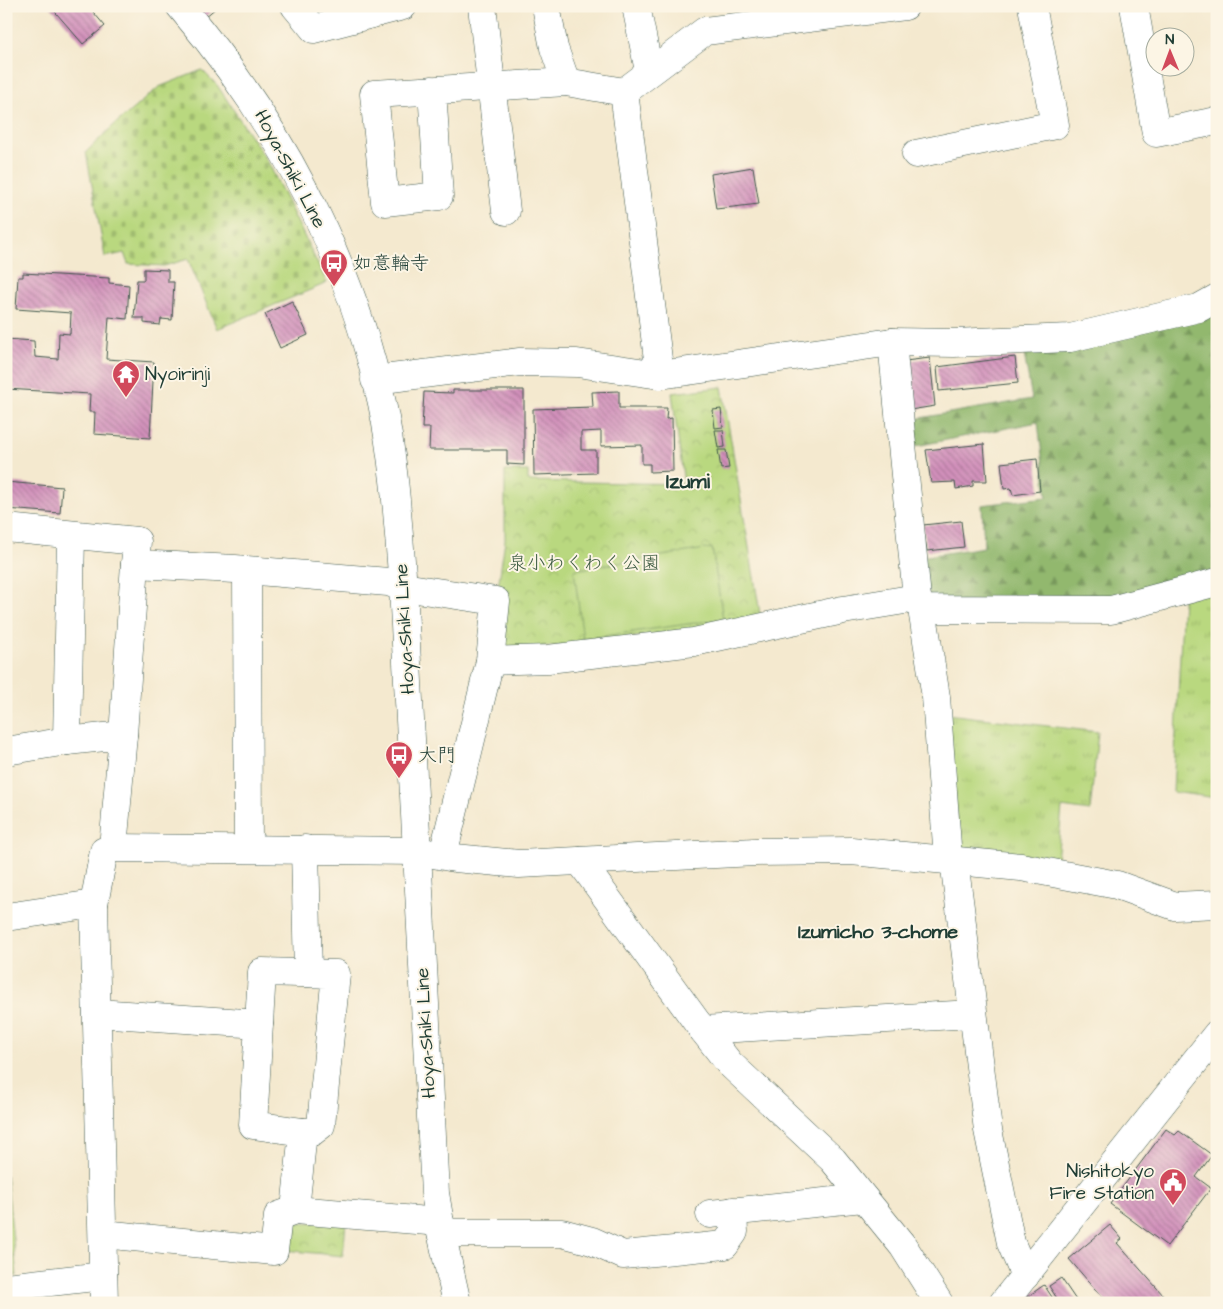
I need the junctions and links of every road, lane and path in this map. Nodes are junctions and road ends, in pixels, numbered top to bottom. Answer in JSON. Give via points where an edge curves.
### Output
{"nodes":[{"id":1,"x":180,"y":6,"type":"edge"},
{"id":2,"x":294,"y":6,"type":"edge"},
{"id":3,"x":402,"y":6,"type":"edge"},
{"id":4,"x":482,"y":6,"type":"edge"},
{"id":5,"x":546,"y":6,"type":"edge"},
{"id":6,"x":636,"y":6,"type":"edge"},
{"id":7,"x":1032,"y":6,"type":"edge"},
{"id":8,"x":1134,"y":6,"type":"edge"},
{"id":9,"x":897,"y":7,"type":"edge"},
{"id":10,"x":649,"y":72,"type":"junction"},
{"id":11,"x":566,"y":82,"type":"junction"},
{"id":12,"x":492,"y":86,"type":"junction"},
{"id":13,"x":432,"y":90,"type":"dead end"},
{"id":14,"x":624,"y":92,"type":"junction"},
{"id":15,"x":1217,"y":121,"type":"edge"},
{"id":16,"x":916,"y":154,"type":"dead end"},
{"id":17,"x":506,"y":211,"type":"dead end"},
{"id":18,"x":1217,"y":298,"type":"edge"},
{"id":19,"x":892,"y":342,"type":"junction"},
{"id":20,"x":660,"y":375,"type":"junction"},
{"id":21,"x":375,"y":380,"type":"junction"},
{"id":22,"x":6,"y":528,"type":"edge"},
{"id":23,"x":72,"y":535,"type":"junction"},
{"id":24,"x":135,"y":564,"type":"junction"},
{"id":25,"x":247,"y":571,"type":"junction"},
{"id":26,"x":1217,"y":582,"type":"edge"},
{"id":27,"x":403,"y":587,"type":"junction"},
{"id":28,"x":920,"y":603,"type":"junction"},
{"id":29,"x":490,"y":661,"type":"junction"},
{"id":30,"x":123,"y":735,"type":"junction"},
{"id":31,"x":67,"y":740,"type":"junction"},
{"id":32,"x":6,"y":751,"type":"edge"},
{"id":33,"x":113,"y":848,"type":"junction"},
{"id":34,"x":248,"y":848,"type":"junction"},
{"id":35,"x":304,"y":849,"type":"junction"},
{"id":36,"x":417,"y":851,"type":"junction"},
{"id":37,"x":443,"y":855,"type":"junction"},
{"id":38,"x":951,"y":859,"type":"junction"},
{"id":39,"x":580,"y":861,"type":"junction"},
{"id":40,"x":94,"y":904,"type":"junction"},
{"id":41,"x":1217,"y":904,"type":"edge"},
{"id":42,"x":6,"y":917,"type":"edge"},
{"id":43,"x":308,"y":973,"type":"junction"},
{"id":44,"x":97,"y":1013,"type":"junction"},
{"id":45,"x":972,"y":1014,"type":"junction"},
{"id":46,"x":259,"y":1024,"type":"junction"},
{"id":47,"x":703,"y":1030,"type":"junction"},
{"id":48,"x":1217,"y":1034,"type":"edge"},
{"id":49,"x":303,"y":1132,"type":"junction"},
{"id":50,"x":863,"y":1198,"type":"junction"},
{"id":51,"x":295,"y":1210,"type":"junction"},
{"id":52,"x":440,"y":1228,"type":"junction"},
{"id":53,"x":103,"y":1234,"type":"junction"},
{"id":54,"x":103,"y":1276,"type":"junction"},
{"id":55,"x":1025,"y":1276,"type":"junction"},
{"id":56,"x":6,"y":1287,"type":"edge"},
{"id":57,"x":104,"y":1303,"type":"edge"},
{"id":58,"x":456,"y":1303,"type":"edge"},
{"id":59,"x":939,"y":1303,"type":"edge"},
{"id":60,"x":1003,"y":1303,"type":"edge"}],
"edges":[{"from":1,"to":21,"type":"street","name":"Hoya-Shiki Line","via":[[227,64],[299,176],[351,297]]},
{"from":2,"to":3,"type":"street","via":[[314,29]]},
{"from":4,"to":12,"type":"street"},
{"from":5,"to":11,"type":"street","via":[[554,48]]},
{"from":6,"to":10,"type":"street"},
{"from":7,"to":16,"type":"street","via":[[1055,125]]},
{"from":8,"to":15,"type":"street","via":[[1156,134]]},
{"from":9,"to":10,"type":"street","via":[[705,31]]},
{"from":10,"to":14,"type":"street"},
{"from":11,"to":12,"type":"street"},
{"from":11,"to":14,"type":"street"},
{"from":12,"to":13,"type":"street"},
{"from":12,"to":17,"type":"street"},
{"from":14,"to":20,"type":"street"},
{"from":18,"to":19,"type":"street","via":[[1198,308],[1070,338]]},
{"from":19,"to":20,"type":"street"},
{"from":19,"to":28,"type":"street"},
{"from":20,"to":21,"type":"street","via":[[577,363],[520,362]]},
{"from":21,"to":27,"type":"street","name":"Hoya-Shiki Line","via":[[396,492]]},
{"from":22,"to":23,"type":"street"},
{"from":23,"to":24,"type":"street","via":[[136,541]]},
{"from":23,"to":31,"type":"street"},
{"from":24,"to":25,"type":"street"},
{"from":24,"to":30,"type":"street"},
{"from":25,"to":27,"type":"street","via":[[388,582]]},
{"from":25,"to":34,"type":"street"},
{"from":26,"to":28,"type":"street","via":[[1111,610]]},
{"from":27,"to":29,"type":"street","via":[[496,602]]},
{"from":27,"to":36,"type":"street","name":"Hoya-Shiki Line"},
{"from":28,"to":29,"type":"street","via":[[843,610],[694,642],[548,659]]},
{"from":28,"to":38,"type":"street","via":[[936,697]]},
{"from":29,"to":37,"type":"street"},
{"from":30,"to":31,"type":"street"},
{"from":30,"to":33,"type":"street"},
{"from":31,"to":32,"type":"street"},
{"from":33,"to":34,"type":"street"},
{"from":33,"to":40,"type":"street","via":[[104,851]]},
{"from":34,"to":35,"type":"street"},
{"from":35,"to":36,"type":"street"},
{"from":35,"to":43,"type":"street"},
{"from":36,"to":37,"type":"street"},
{"from":36,"to":52,"type":"street","name":"Hoya-Shiki Line","via":[[435,1193]]},
{"from":37,"to":39,"type":"street","via":[[519,864]]},
{"from":38,"to":39,"type":"street","via":[[850,851]]},
{"from":38,"to":41,"type":"street","via":[[1062,873],[1117,885],[1175,906]]},
{"from":38,"to":45,"type":"street"},
{"from":39,"to":47,"type":"street"},
{"from":40,"to":42,"type":"street"},
{"from":40,"to":44,"type":"street"},
{"from":43,"to":46,"type":"street","via":[[262,972]]},
{"from":43,"to":49,"type":"street","via":[[336,974],[320,1125],[312,1132]]},
{"from":44,"to":46,"type":"street"},
{"from":44,"to":53,"type":"street"},
{"from":45,"to":47,"type":"street"},
{"from":45,"to":55,"type":"street","via":[[988,1130],[1009,1234]]},
{"from":46,"to":49,"type":"street","via":[[254,1126]]},
{"from":47,"to":50,"type":"street","via":[[729,1063],[833,1160]]},
{"from":48,"to":55,"type":"street"},
{"from":49,"to":51,"type":"street"},
{"from":50,"to":52,"type":"street","via":[[721,1212],[734,1232],[725,1245],[652,1253],[623,1254],[562,1233]]},
{"from":50,"to":59,"type":"street","via":[[904,1246]]},
{"from":51,"to":52,"type":"street"},
{"from":51,"to":53,"type":"street","via":[[278,1216],[274,1250]]},
{"from":52,"to":58,"type":"street","name":"Hoya-Shiki Line"},
{"from":53,"to":54,"type":"street"},
{"from":54,"to":56,"type":"street"},
{"from":54,"to":57,"type":"street"},
{"from":55,"to":60,"type":"street"}]}
